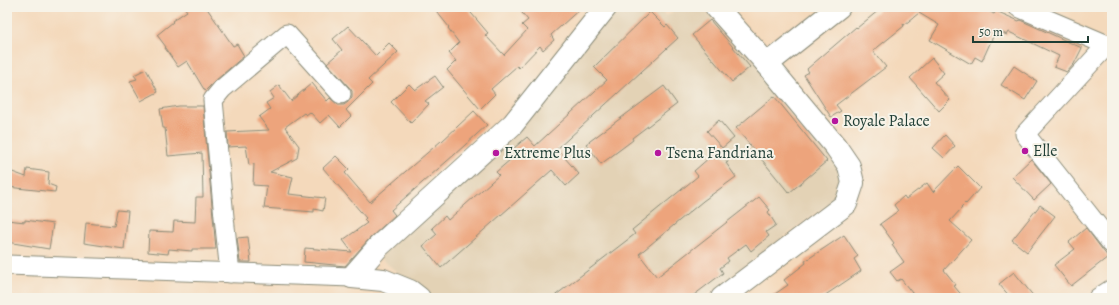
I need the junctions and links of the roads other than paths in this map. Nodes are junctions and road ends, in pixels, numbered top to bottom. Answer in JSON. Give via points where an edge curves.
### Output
{"nodes":[{"id":1,"x":606,"y":7,"type":"edge"},
{"id":2,"x":716,"y":7,"type":"edge"},
{"id":3,"x":839,"y":7,"type":"edge"},
{"id":4,"x":1018,"y":7,"type":"edge"},
{"id":5,"x":1110,"y":46,"type":"edge"},
{"id":6,"x":766,"y":64,"type":"junction"},
{"id":7,"x":341,"y":94,"type":"dead end"},
{"id":8,"x":1112,"y":244,"type":"edge"},
{"id":9,"x":7,"y":266,"type":"edge"},
{"id":10,"x":230,"y":273,"type":"junction"},
{"id":11,"x":352,"y":277,"type":"junction"},
{"id":12,"x":1112,"y":288,"type":"edge"},
{"id":13,"x":419,"y":298,"type":"edge"},
{"id":14,"x":722,"y":298,"type":"edge"},
{"id":15,"x":1098,"y":298,"type":"edge"}],
"edges":[{"from":1,"to":11,"type":"main road","via":[[513,124],[378,247]]},
{"from":2,"to":6,"type":"main road"},
{"from":3,"to":6,"type":"main road"},
{"from":4,"to":5,"type":"street"},
{"from":5,"to":8,"type":"street","via":[[1025,134]]},
{"from":6,"to":14,"type":"main road","via":[[836,147],[849,166],[853,183],[846,204]]},
{"from":7,"to":10,"type":"street","via":[[287,34],[222,89],[213,100]]},
{"from":9,"to":10,"type":"street"},
{"from":10,"to":11,"type":"street"},
{"from":11,"to":13,"type":"main road","via":[[383,280]]},
{"from":12,"to":15,"type":"street"}]}
